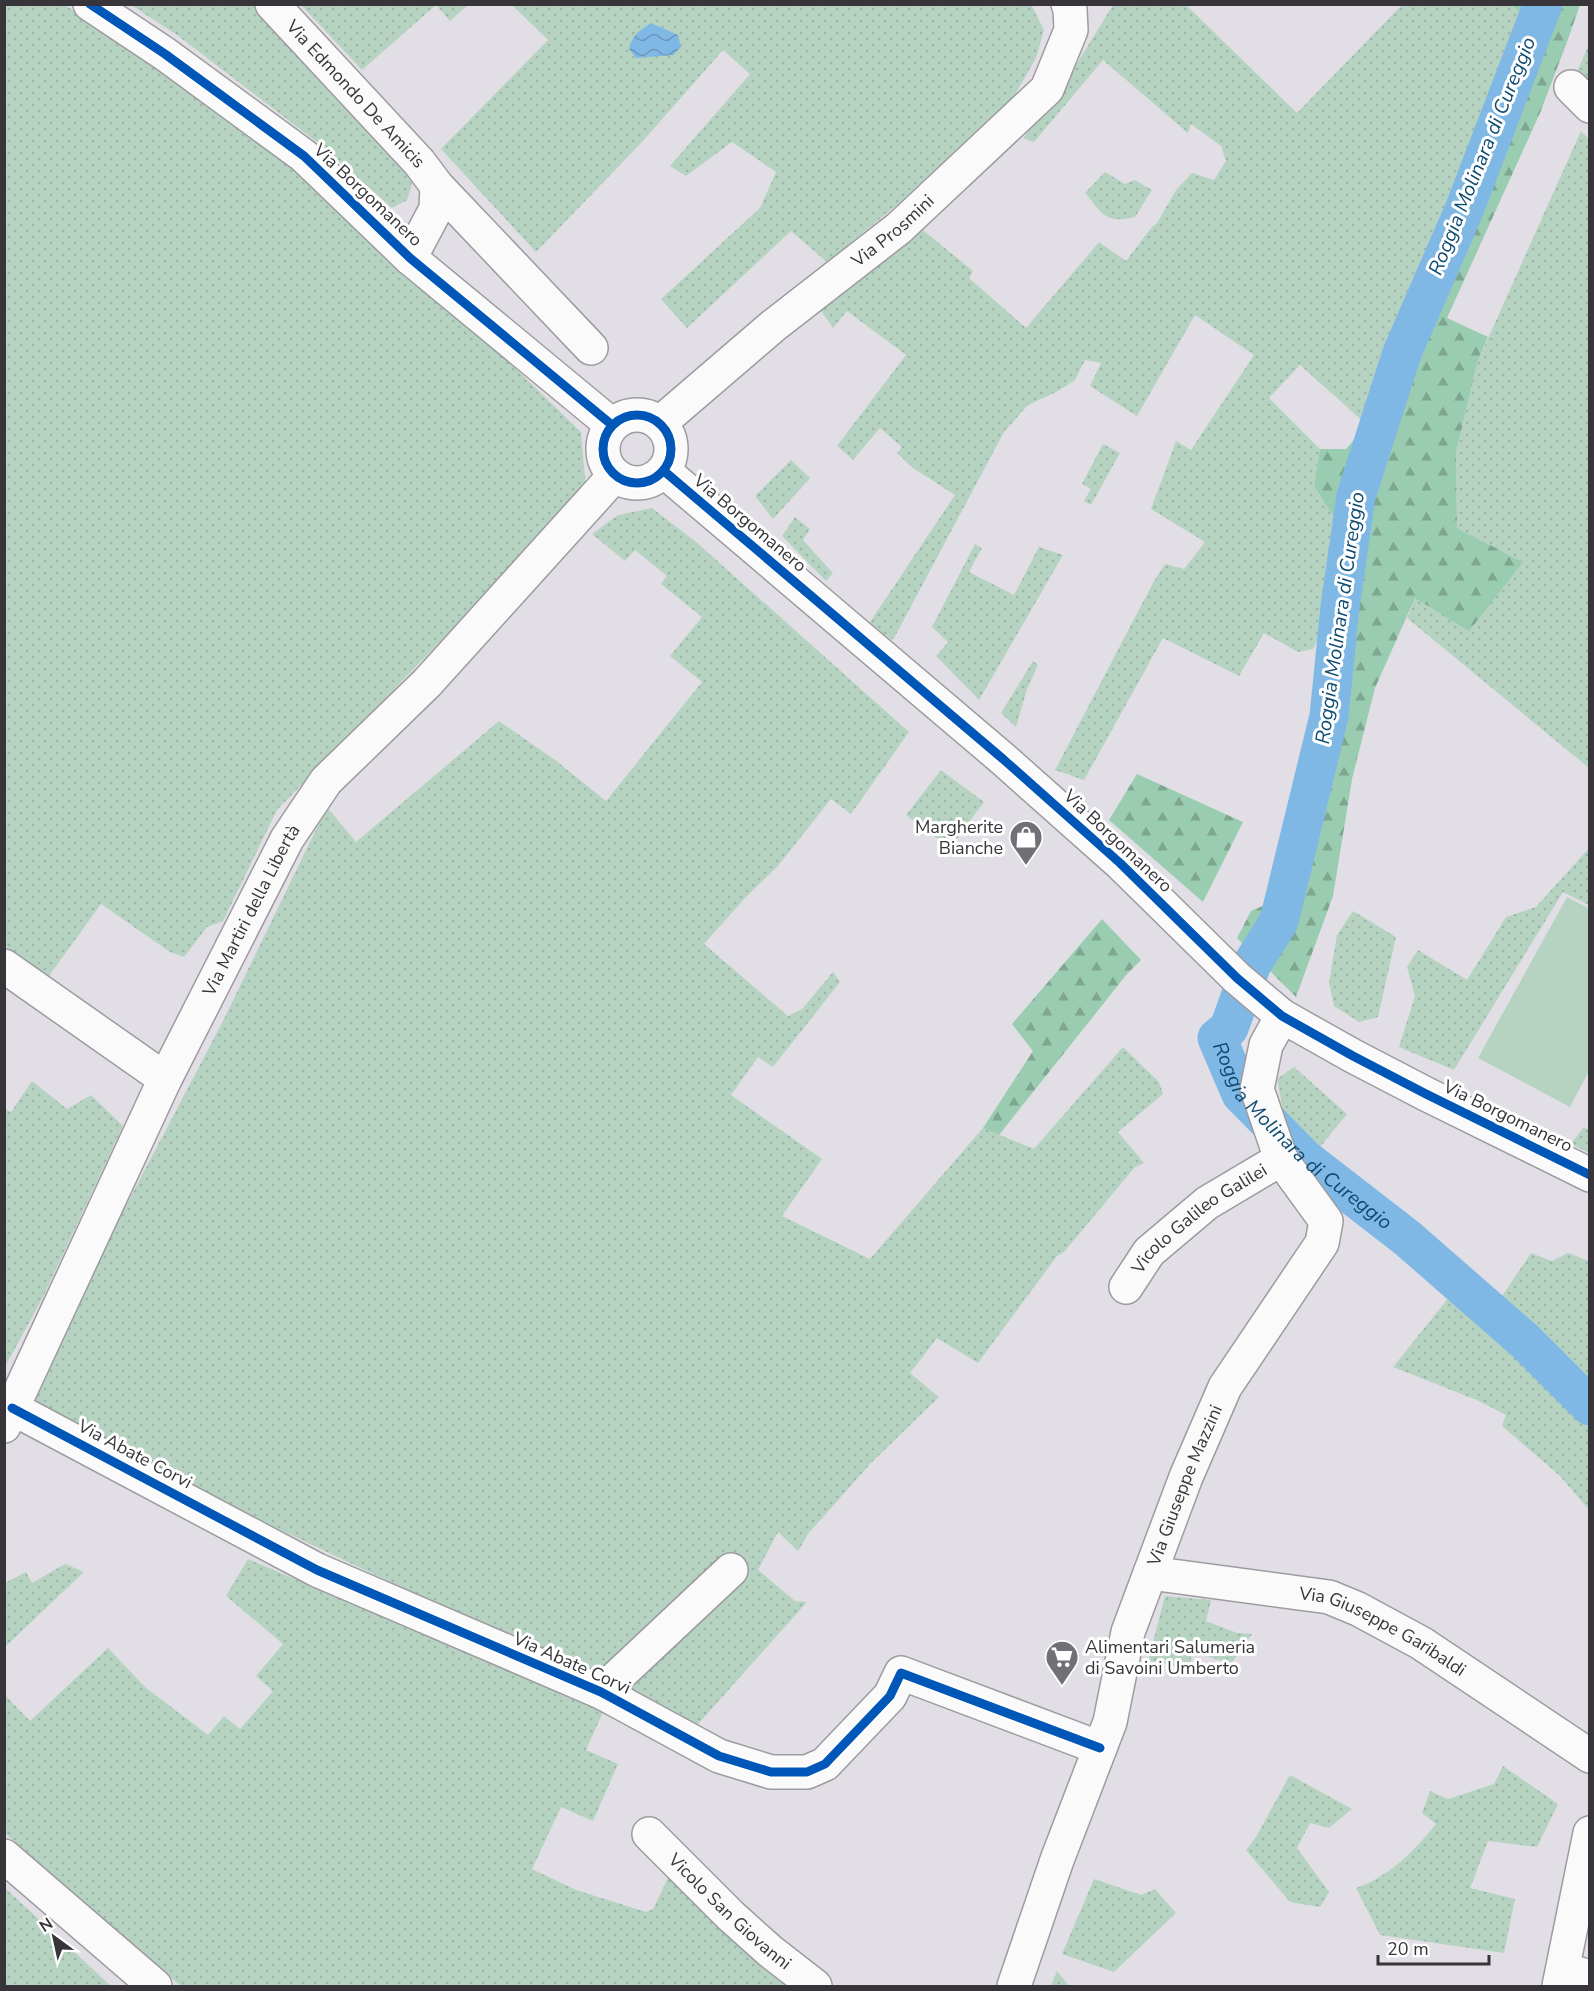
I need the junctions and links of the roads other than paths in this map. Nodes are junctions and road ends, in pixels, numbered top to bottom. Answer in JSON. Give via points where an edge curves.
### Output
{"nodes":[{"id":1,"x":90,"y":4,"type":"edge"},
{"id":2,"x":272,"y":4,"type":"edge"},
{"id":3,"x":1068,"y":4,"type":"edge"},
{"id":4,"x":437,"y":186,"type":"junction"},
{"id":5,"x":410,"y":258,"type":"junction"},
{"id":6,"x":591,"y":348,"type":"dead end"},
{"id":7,"x":660,"y":423,"type":"junction"},
{"id":8,"x":612,"y":426,"type":"junction"},
{"id":9,"x":664,"y":471,"type":"junction"},
{"id":10,"x":615,"y":475,"type":"junction"},
{"id":11,"x":4,"y":966,"type":"edge"},
{"id":12,"x":1260,"y":997,"type":"junction"},
{"id":13,"x":165,"y":1079,"type":"junction"},
{"id":14,"x":1278,"y":1149,"type":"junction"},
{"id":15,"x":1590,"y":1175,"type":"edge"},
{"id":16,"x":1126,"y":1287,"type":"dead end"},
{"id":17,"x":8,"y":1417,"type":"edge"},
{"id":18,"x":731,"y":1570,"type":"dead end"},
{"id":19,"x":1150,"y":1574,"type":"junction"},
{"id":20,"x":601,"y":1692,"type":"junction"},
{"id":21,"x":1100,"y":1748,"type":"junction"},
{"id":22,"x":1590,"y":1756,"type":"edge"},
{"id":23,"x":1590,"y":1833,"type":"edge"},
{"id":24,"x":649,"y":1834,"type":"dead end"},
{"id":25,"x":4,"y":1856,"type":"edge"},
{"id":26,"x":1570,"y":1977,"type":"edge"},
{"id":27,"x":155,"y":1986,"type":"edge"},
{"id":28,"x":815,"y":1986,"type":"edge"},
{"id":29,"x":1014,"y":1986,"type":"edge"}],
"edges":[{"from":1,"to":5,"type":"street","name":"Via Borgomanero","via":[[304,156]]},
{"from":2,"to":4,"type":"street","name":"Via Edmondo De Amicis"},
{"from":3,"to":7,"type":"street","name":"Via Prosmini","via":[[1071,30],[1047,89],[899,228],[773,326]]},
{"from":4,"to":5,"type":"street","name":"Via Edmondo De Amicis","via":[[436,209]]},
{"from":4,"to":6,"type":"street","name":"Via Edmondo De Amicis"},
{"from":5,"to":8,"type":"street","name":"Via Borgomanero"},
{"from":7,"to":8,"type":"street","via":[[642,414],[621,418]]},
{"from":7,"to":9,"type":"street","via":[[667,431],[672,451]]},
{"from":8,"to":10,"type":"street","via":[[603,445],[608,467]]},
{"from":9,"to":10,"type":"street","via":[[656,478],[635,483]]},
{"from":9,"to":12,"type":"street","name":"Via Borgomanero","via":[[1004,759]]},
{"from":10,"to":13,"type":"street","name":"Via Martiri della Libertà","via":[[427,682],[326,781],[287,839]]},
{"from":11,"to":13,"type":"street"},
{"from":12,"to":14,"type":"street","name":"Via Giuseppe Mazzini","via":[[1266,1045],[1257,1089]]},
{"from":12,"to":15,"type":"street","name":"Via Borgomanero","via":[[1353,1056]]},
{"from":13,"to":17,"type":"street","name":"Via Martiri della Libertà"},
{"from":14,"to":16,"type":"street","name":"Vicolo Galileo Galilei","via":[[1149,1252]]},
{"from":14,"to":19,"type":"street","name":"Via Giuseppe Mazzini","via":[[1326,1221],[1322,1243],[1225,1387]]},
{"from":17,"to":20,"type":"street","name":"Via Abate Corvi","via":[[317,1570]]},
{"from":18,"to":20,"type":"street"},
{"from":19,"to":21,"type":"street","name":"Via Giuseppe Mazzini","via":[[1128,1632],[1110,1722]]},
{"from":19,"to":22,"type":"street","name":"Via Giuseppe Garibaldi","via":[[1329,1597],[1421,1643]]},
{"from":20,"to":21,"type":"street","name":"Via Abate Corvi","via":[[719,1756],[771,1772],[807,1772],[825,1764],[890,1696],[901,1673]]},
{"from":21,"to":29,"type":"street","name":"Via Giuseppe Mazzini"},
{"from":23,"to":26,"type":"street"},
{"from":24,"to":28,"type":"street","name":"Vicolo San Giovanni","via":[[731,1916]]},
{"from":25,"to":27,"type":"street"}]}
